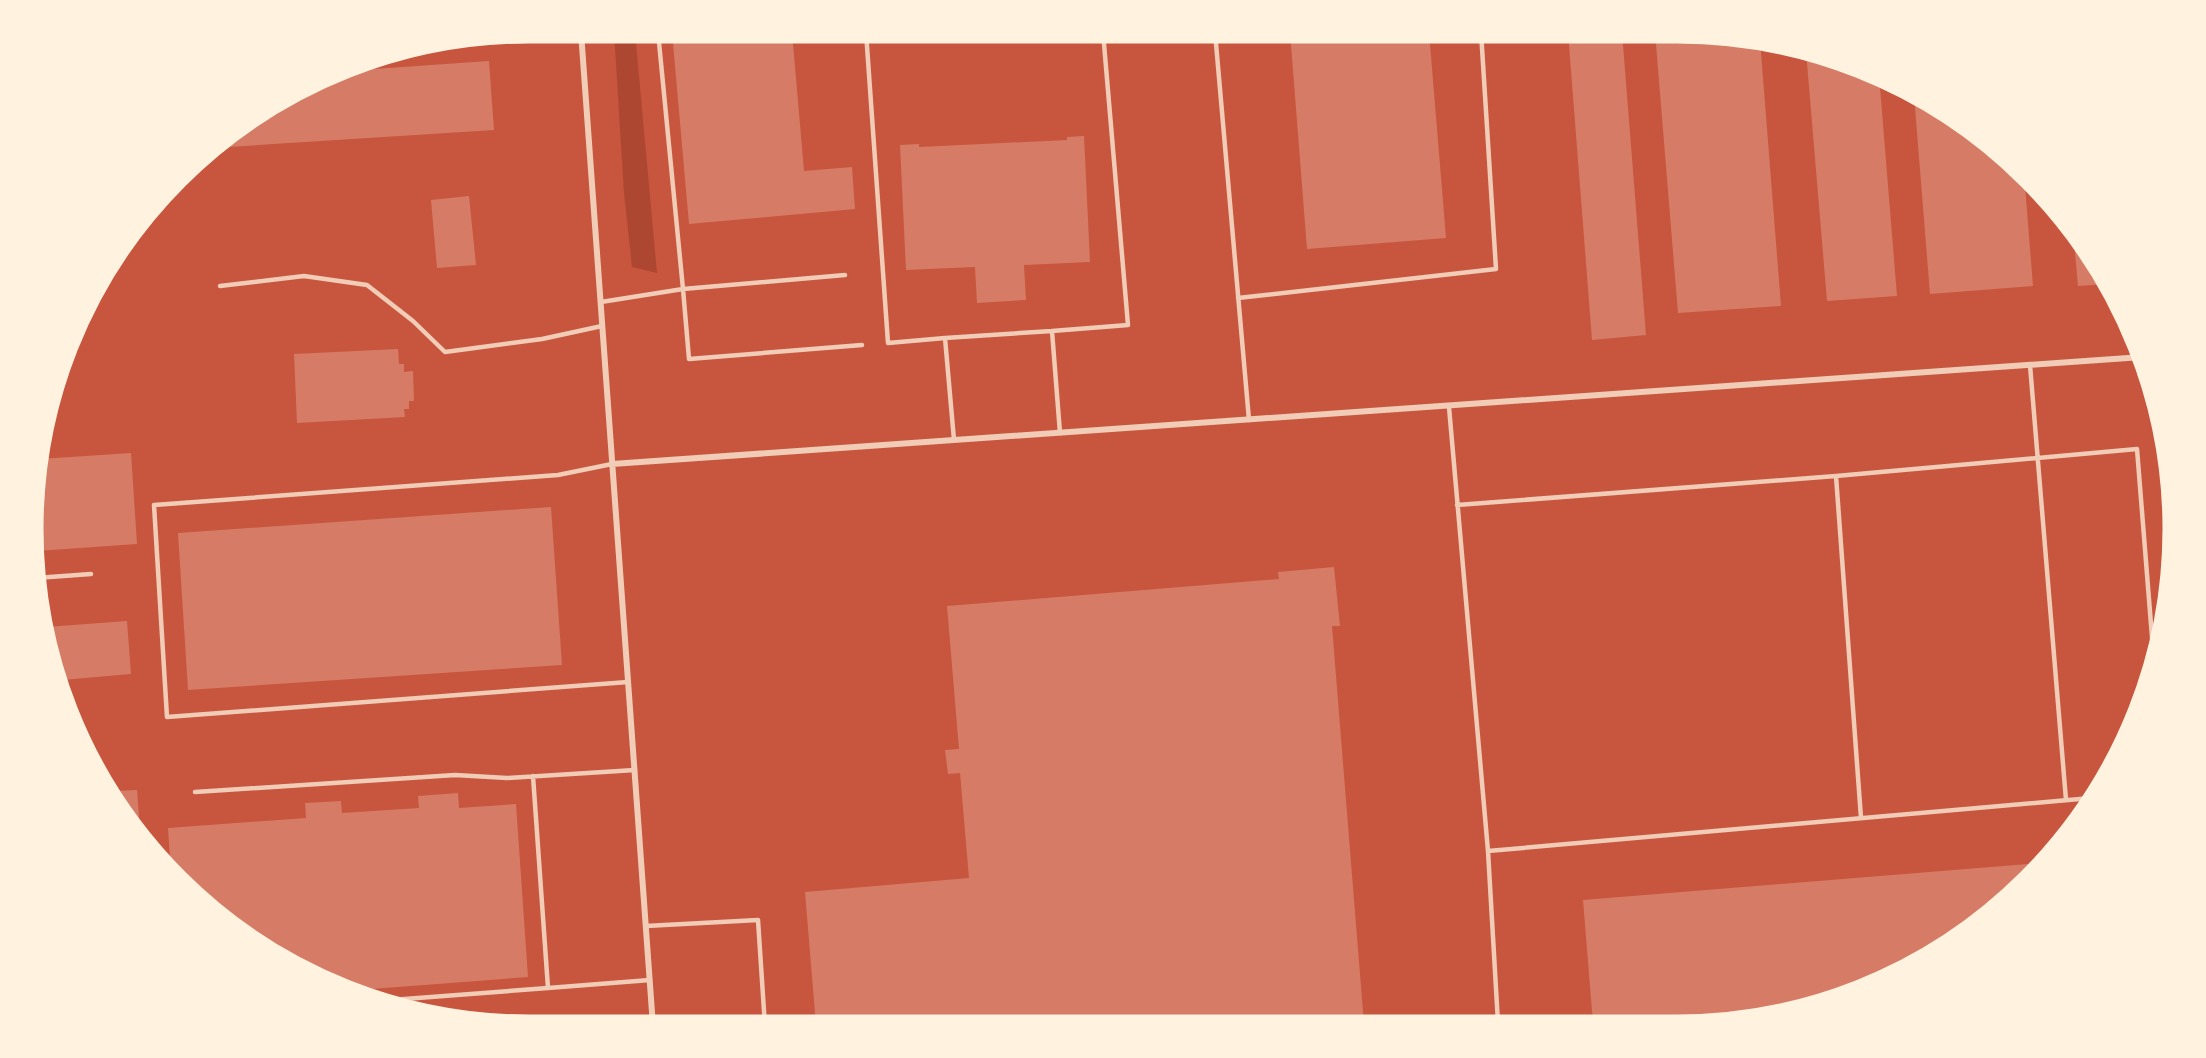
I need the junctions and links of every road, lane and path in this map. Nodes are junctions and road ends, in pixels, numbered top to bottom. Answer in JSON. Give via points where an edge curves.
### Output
{"nodes":[{"id":1,"x":582,"y":42,"type":"edge"},
{"id":2,"x":659,"y":42,"type":"edge"},
{"id":3,"x":867,"y":42,"type":"edge"},
{"id":4,"x":1104,"y":42,"type":"edge"},
{"id":5,"x":1216,"y":42,"type":"edge"},
{"id":6,"x":1482,"y":42,"type":"edge"},
{"id":7,"x":845,"y":275,"type":"dead end"},
{"id":8,"x":220,"y":286,"type":"dead end"},
{"id":9,"x":682,"y":289,"type":"junction"},
{"id":10,"x":1238,"y":298,"type":"junction"},
{"id":11,"x":601,"y":302,"type":"junction"},
{"id":12,"x":602,"y":326,"type":"junction"},
{"id":13,"x":1052,"y":331,"type":"junction"},
{"id":14,"x":945,"y":338,"type":"junction"},
{"id":15,"x":862,"y":345,"type":"dead end"},
{"id":16,"x":2133,"y":358,"type":"edge"},
{"id":17,"x":2030,"y":365,"type":"junction"},
{"id":18,"x":1449,"y":407,"type":"junction"},
{"id":19,"x":1249,"y":420,"type":"junction"},
{"id":20,"x":1060,"y":433,"type":"junction"},
{"id":21,"x":954,"y":440,"type":"junction"},
{"id":22,"x":2038,"y":459,"type":"junction"},
{"id":23,"x":612,"y":465,"type":"junction"},
{"id":24,"x":1836,"y":476,"type":"junction"},
{"id":25,"x":1456,"y":505,"type":"junction"},
{"id":26,"x":91,"y":574,"type":"dead end"},
{"id":27,"x":45,"y":577,"type":"edge"},
{"id":28,"x":2152,"y":636,"type":"edge"},
{"id":29,"x":628,"y":682,"type":"junction"},
{"id":30,"x":635,"y":770,"type":"junction"},
{"id":31,"x":533,"y":776,"type":"junction"},
{"id":32,"x":195,"y":792,"type":"dead end"},
{"id":33,"x":2083,"y":799,"type":"edge"},
{"id":34,"x":2066,"y":800,"type":"junction"},
{"id":35,"x":1861,"y":818,"type":"junction"},
{"id":36,"x":1488,"y":852,"type":"junction"},
{"id":37,"x":646,"y":926,"type":"junction"},
{"id":38,"x":650,"y":980,"type":"junction"},
{"id":39,"x":548,"y":988,"type":"junction"},
{"id":40,"x":403,"y":999,"type":"edge"},
{"id":41,"x":652,"y":1016,"type":"edge"},
{"id":42,"x":764,"y":1016,"type":"edge"},
{"id":43,"x":1498,"y":1016,"type":"edge"}],
"edges":[{"from":1,"to":11,"type":"street"},
{"from":2,"to":9,"type":"lane"},
{"from":3,"to":14,"type":"lane","via":[[888,343]]},
{"from":4,"to":13,"type":"lane","via":[[1128,326]]},
{"from":5,"to":10,"type":"lane"},
{"from":6,"to":10,"type":"lane","via":[[1496,269]]},
{"from":7,"to":9,"type":"lane"},
{"from":8,"to":12,"type":"lane","via":[[304,276],[367,285],[445,352],[542,339]]},
{"from":9,"to":11,"type":"lane"},
{"from":9,"to":15,"type":"lane","via":[[689,359]]},
{"from":10,"to":19,"type":"lane"},
{"from":11,"to":12,"type":"street"},
{"from":12,"to":23,"type":"street"},
{"from":13,"to":14,"type":"lane"},
{"from":13,"to":20,"type":"lane"},
{"from":14,"to":21,"type":"lane"},
{"from":16,"to":17,"type":"street"},
{"from":17,"to":18,"type":"street"},
{"from":17,"to":22,"type":"lane"},
{"from":18,"to":19,"type":"street"},
{"from":18,"to":25,"type":"lane"},
{"from":19,"to":20,"type":"street"},
{"from":20,"to":21,"type":"street"},
{"from":21,"to":23,"type":"street"},
{"from":22,"to":24,"type":"lane"},
{"from":22,"to":28,"type":"lane","via":[[2137,449]]},
{"from":22,"to":34,"type":"lane"},
{"from":23,"to":29,"type":"street"},
{"from":23,"to":29,"type":"lane","via":[[558,475],[154,505],[167,717]]},
{"from":24,"to":25,"type":"lane"},
{"from":24,"to":35,"type":"lane"},
{"from":25,"to":36,"type":"lane"},
{"from":26,"to":27,"type":"lane"},
{"from":29,"to":30,"type":"street"},
{"from":30,"to":31,"type":"lane"},
{"from":30,"to":37,"type":"street"},
{"from":31,"to":32,"type":"lane","via":[[455,775]]},
{"from":31,"to":39,"type":"lane"},
{"from":33,"to":34,"type":"lane"},
{"from":34,"to":35,"type":"lane"},
{"from":35,"to":36,"type":"lane"},
{"from":36,"to":43,"type":"lane"},
{"from":37,"to":38,"type":"street"},
{"from":37,"to":42,"type":"lane","via":[[758,920]]},
{"from":38,"to":39,"type":"lane"},
{"from":38,"to":41,"type":"street"},
{"from":39,"to":40,"type":"lane"}]}
